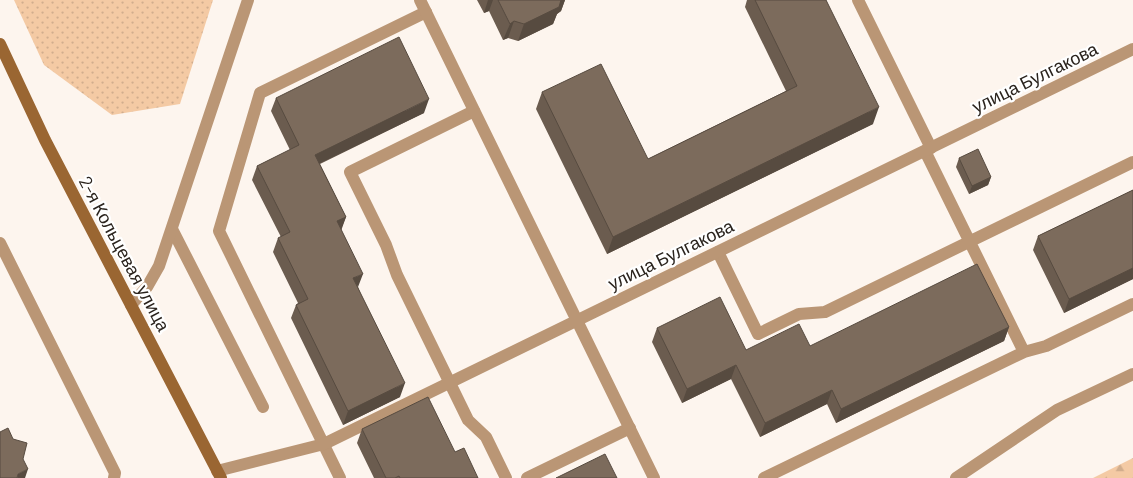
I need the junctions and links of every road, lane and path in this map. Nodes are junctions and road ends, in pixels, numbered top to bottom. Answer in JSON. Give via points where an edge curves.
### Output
{"nodes":[{"id":1,"x":248,"y":0,"type":"edge"},
{"id":2,"x":420,"y":0,"type":"edge"},
{"id":3,"x":858,"y":0,"type":"edge"},
{"id":4,"x":426,"y":12,"type":"junction"},
{"id":5,"x":0,"y":44,"type":"edge"},
{"id":6,"x":1133,"y":49,"type":"edge"},
{"id":7,"x":474,"y":111,"type":"junction"},
{"id":8,"x":928,"y":150,"type":"junction"},
{"id":9,"x":1133,"y":162,"type":"edge"},
{"id":10,"x":172,"y":229,"type":"junction"},
{"id":11,"x":970,"y":242,"type":"junction"},
{"id":12,"x":0,"y":243,"type":"edge"},
{"id":13,"x":718,"y":252,"type":"junction"},
{"id":14,"x":1133,"y":304,"type":"edge"},
{"id":15,"x":131,"y":305,"type":"junction"},
{"id":16,"x":577,"y":320,"type":"junction"},
{"id":17,"x":1024,"y":352,"type":"junction"},
{"id":18,"x":1133,"y":374,"type":"edge"},
{"id":19,"x":450,"y":383,"type":"junction"},
{"id":20,"x":262,"y":407,"type":"dead end"},
{"id":21,"x":630,"y":428,"type":"junction"},
{"id":22,"x":324,"y":444,"type":"junction"},
{"id":23,"x":219,"y":475,"type":"edge"},
{"id":24,"x":114,"y":478,"type":"edge"},
{"id":25,"x":340,"y":478,"type":"edge"},
{"id":26,"x":506,"y":478,"type":"edge"},
{"id":27,"x":527,"y":478,"type":"edge"},
{"id":28,"x":654,"y":478,"type":"edge"},
{"id":29,"x":764,"y":478,"type":"edge"},
{"id":30,"x":956,"y":478,"type":"edge"}],
"edges":[{"from":1,"to":10,"type":"street"},
{"from":2,"to":4,"type":"street"},
{"from":3,"to":8,"type":"street"},
{"from":4,"to":7,"type":"street"},
{"from":4,"to":22,"type":"street","via":[[260,93],[219,231]]},
{"from":5,"to":15,"type":"main road","name":"2-я Кольцевая улица","via":[[45,140]]},
{"from":6,"to":8,"type":"street","name":"улица Булгакова"},
{"from":7,"to":16,"type":"street"},
{"from":7,"to":19,"type":"street","via":[[350,172]]},
{"from":8,"to":11,"type":"street"},
{"from":8,"to":13,"type":"street","name":"улица Булгакова"},
{"from":9,"to":11,"type":"street"},
{"from":10,"to":15,"type":"street","via":[[159,266]]},
{"from":10,"to":20,"type":"street"},
{"from":11,"to":13,"type":"street","via":[[825,312],[799,314],[758,334]]},
{"from":11,"to":17,"type":"street"},
{"from":12,"to":24,"type":"street","via":[[115,473]]},
{"from":13,"to":16,"type":"street","name":"улица Булгакова"},
{"from":14,"to":17,"type":"street","via":[[1046,346]]},
{"from":15,"to":23,"type":"main road","name":"2-я Кольцевая улица"},
{"from":16,"to":19,"type":"street","name":"улица Булгакова"},
{"from":16,"to":21,"type":"street"},
{"from":17,"to":29,"type":"street"},
{"from":18,"to":30,"type":"street","via":[[1057,410]]},
{"from":19,"to":22,"type":"street","name":"улица Булгакова"},
{"from":19,"to":26,"type":"street","via":[[468,420],[486,436]]},
{"from":21,"to":27,"type":"street"},
{"from":21,"to":28,"type":"street"},
{"from":22,"to":23,"type":"street","name":"улица Булгакова"},
{"from":22,"to":25,"type":"street"}]}
